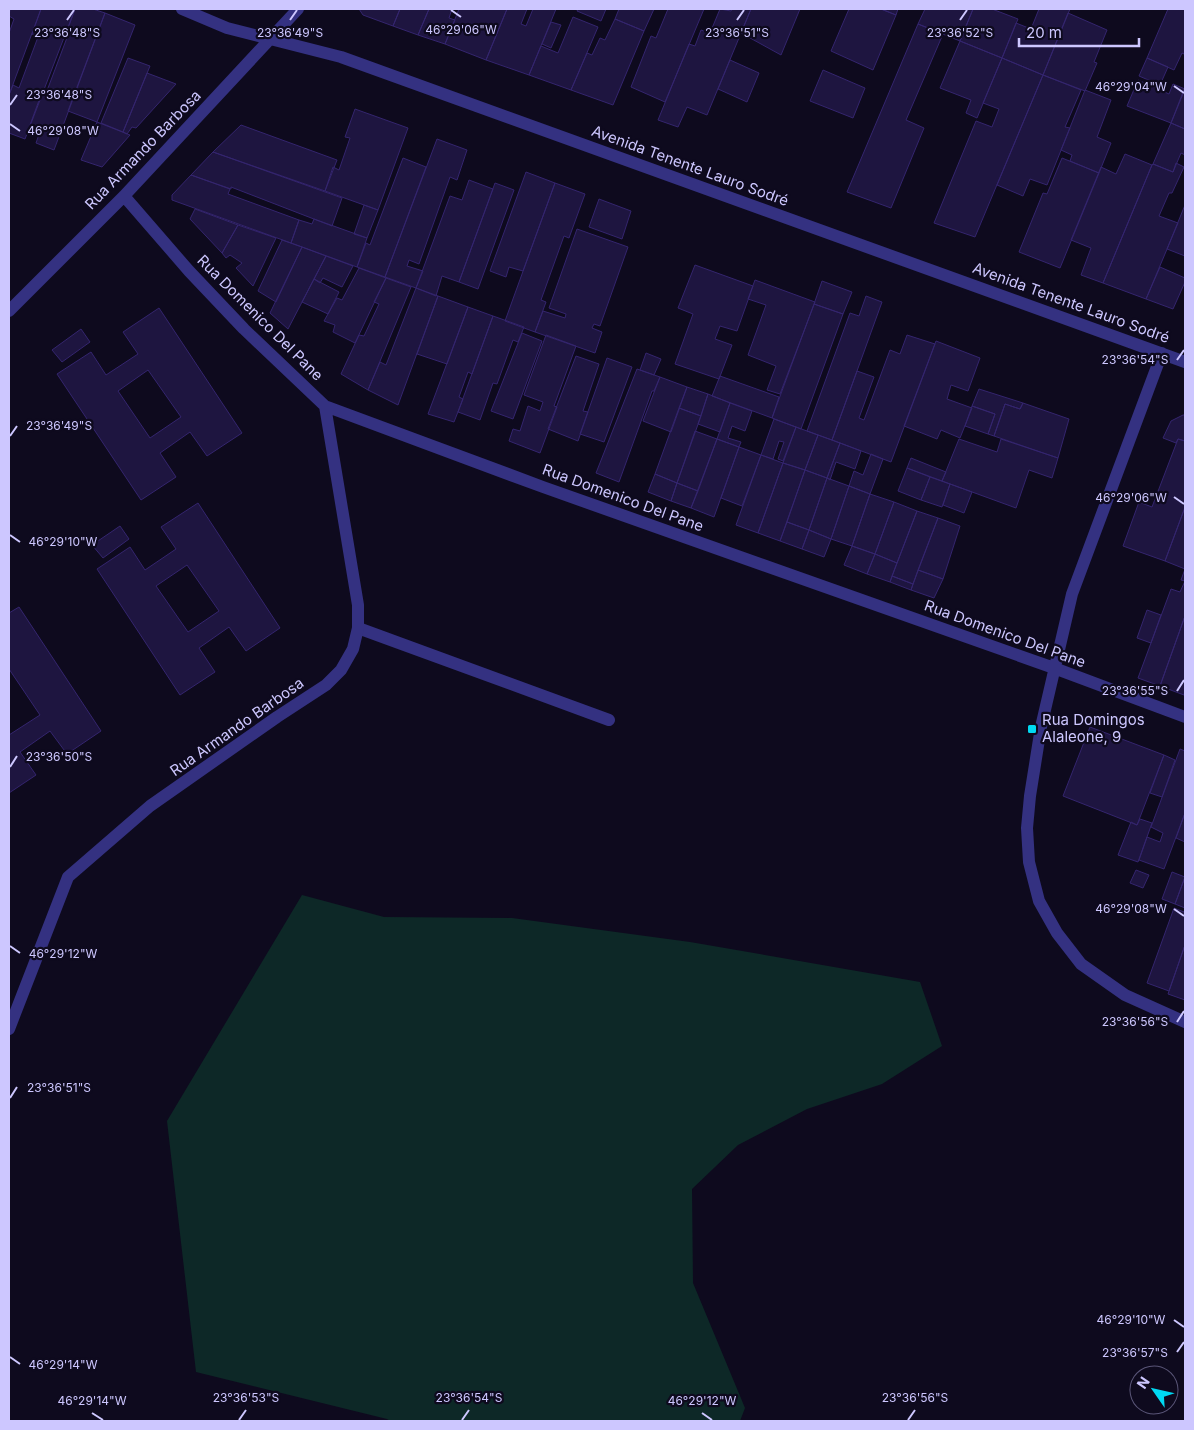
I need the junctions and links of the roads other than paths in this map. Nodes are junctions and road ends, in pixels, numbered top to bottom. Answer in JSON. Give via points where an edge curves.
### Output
{"nodes":[{"id":1,"x":182,"y":9,"type":"edge"},
{"id":2,"x":298,"y":9,"type":"edge"},
{"id":3,"x":270,"y":40,"type":"junction"},
{"id":4,"x":124,"y":196,"type":"junction"},
{"id":5,"x":9,"y":310,"type":"edge"},
{"id":6,"x":1162,"y":353,"type":"junction"},
{"id":7,"x":1185,"y":362,"type":"edge"},
{"id":8,"x":325,"y":406,"type":"junction"},
{"id":9,"x":358,"y":628,"type":"junction"},
{"id":10,"x":1054,"y":668,"type":"junction"},
{"id":11,"x":1185,"y":717,"type":"edge"},
{"id":12,"x":609,"y":720,"type":"dead end"},
{"id":13,"x":1185,"y":1022,"type":"edge"},
{"id":14,"x":9,"y":1029,"type":"edge"}],
"edges":[{"from":1,"to":3,"type":"street","name":"Avenida Tenente Lauro Sodré","via":[[227,28]]},
{"from":2,"to":3,"type":"street","name":"Rua Armando Barbosa"},
{"from":3,"to":4,"type":"street","name":"Rua Armando Barbosa"},
{"from":3,"to":6,"type":"street","name":"Avenida Tenente Lauro Sodré","via":[[341,57]]},
{"from":4,"to":5,"type":"street","name":"Rua Armando Barbosa"},
{"from":4,"to":8,"type":"street","name":"Rua Domenico Del Pane","via":[[244,329]]},
{"from":6,"to":7,"type":"street","name":"Avenida Tenente Lauro Sodré"},
{"from":6,"to":10,"type":"street","via":[[1072,594]]},
{"from":8,"to":9,"type":"street","name":"Rua Armando Barbosa","via":[[358,605]]},
{"from":8,"to":10,"type":"street","name":"Rua Domenico Del Pane"},
{"from":9,"to":12,"type":"street"},
{"from":9,"to":14,"type":"street","name":"Rua Armando Barbosa","via":[[353,649],[342,670],[326,685],[150,806],[68,877]]},
{"from":10,"to":11,"type":"street","name":"Rua Domenico Del Pane"},
{"from":10,"to":13,"type":"street","via":[[1030,796],[1029,862],[1039,901],[1057,933],[1081,964],[1126,995]]}]}
